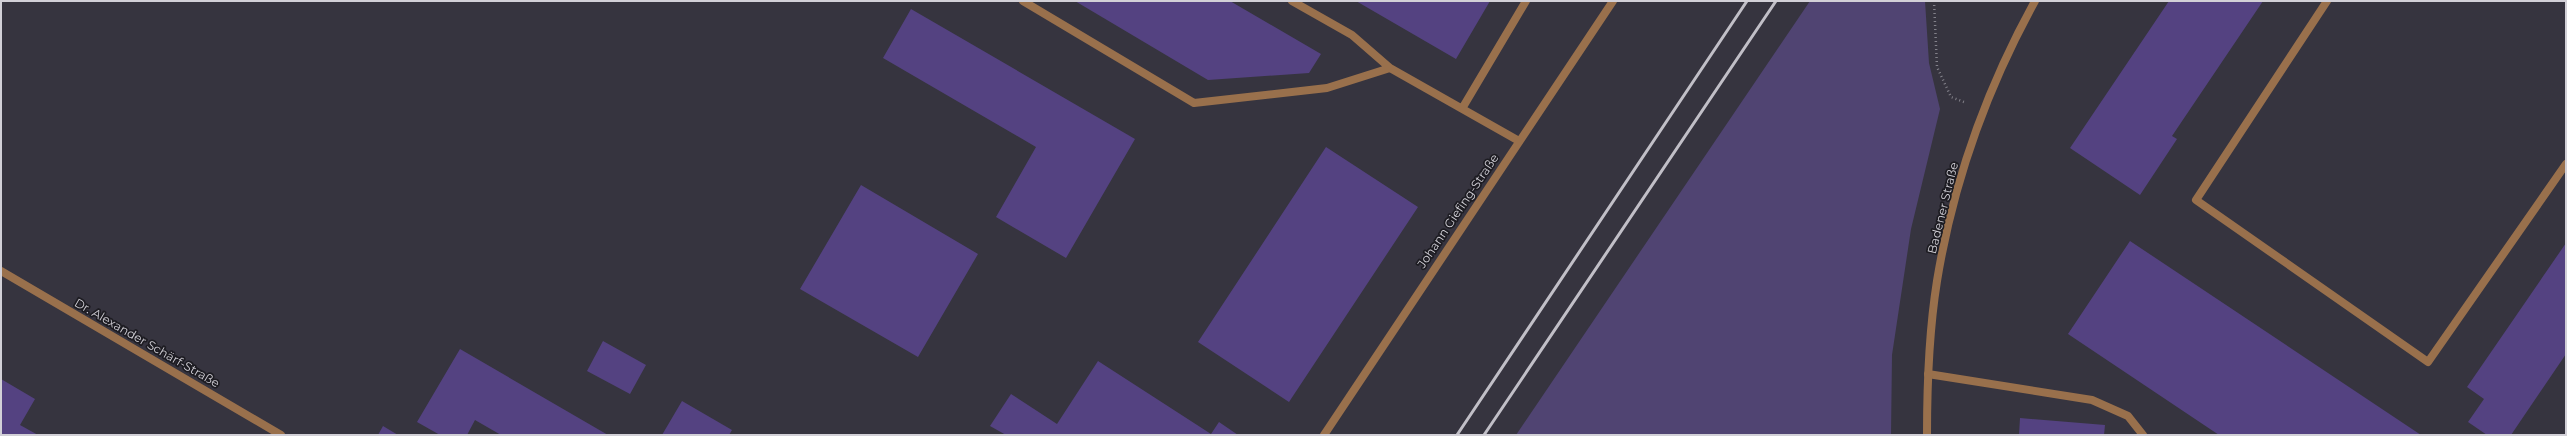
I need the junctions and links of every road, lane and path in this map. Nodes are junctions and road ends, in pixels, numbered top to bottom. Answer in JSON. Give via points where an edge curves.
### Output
{"nodes":[{"id":1,"x":1023,"y":1,"type":"edge"},
{"id":2,"x":1292,"y":1,"type":"edge"},
{"id":3,"x":1526,"y":1,"type":"edge"},
{"id":4,"x":1613,"y":1,"type":"edge"},
{"id":5,"x":1934,"y":1,"type":"edge"},
{"id":6,"x":2035,"y":1,"type":"edge"},
{"id":7,"x":2327,"y":1,"type":"edge"},
{"id":8,"x":1390,"y":68,"type":"junction"},
{"id":9,"x":1463,"y":107,"type":"junction"},
{"id":10,"x":1982,"y":110,"type":"junction"},
{"id":11,"x":1519,"y":141,"type":"junction"},
{"id":12,"x":2566,"y":164,"type":"edge"},
{"id":13,"x":1,"y":271,"type":"edge"},
{"id":14,"x":1928,"y":374,"type":"junction"},
{"id":15,"x":281,"y":435,"type":"edge"},
{"id":16,"x":1324,"y":435,"type":"edge"},
{"id":17,"x":1927,"y":435,"type":"edge"},
{"id":18,"x":2144,"y":435,"type":"edge"}],
"edges":[{"from":1,"to":8,"type":"street","via":[[1194,103],[1327,88]]},
{"from":2,"to":8,"type":"street","via":[[1352,35]]},
{"from":3,"to":9,"type":"street"},
{"from":4,"to":11,"type":"street","name":"Johann Giefing-Straße"},
{"from":5,"to":10,"type":"path","via":[[1937,67],[1951,97]]},
{"from":6,"to":10,"type":"street","name":"Badener Straße","via":[[2014,39]]},
{"from":7,"to":12,"type":"street","via":[[2196,200],[2428,362]]},
{"from":8,"to":9,"type":"street"},
{"from":9,"to":11,"type":"street"},
{"from":10,"to":14,"type":"street","name":"Badener Straße","via":[[1958,191],[1937,280]]},
{"from":11,"to":16,"type":"street","name":"Johann Giefing-Straße"},
{"from":13,"to":15,"type":"street","name":"Dr. Alexander Schärf-Straße"},
{"from":14,"to":17,"type":"street","name":"Badener Straße"},
{"from":14,"to":18,"type":"street","via":[[2092,400],[2128,416]]}]}
